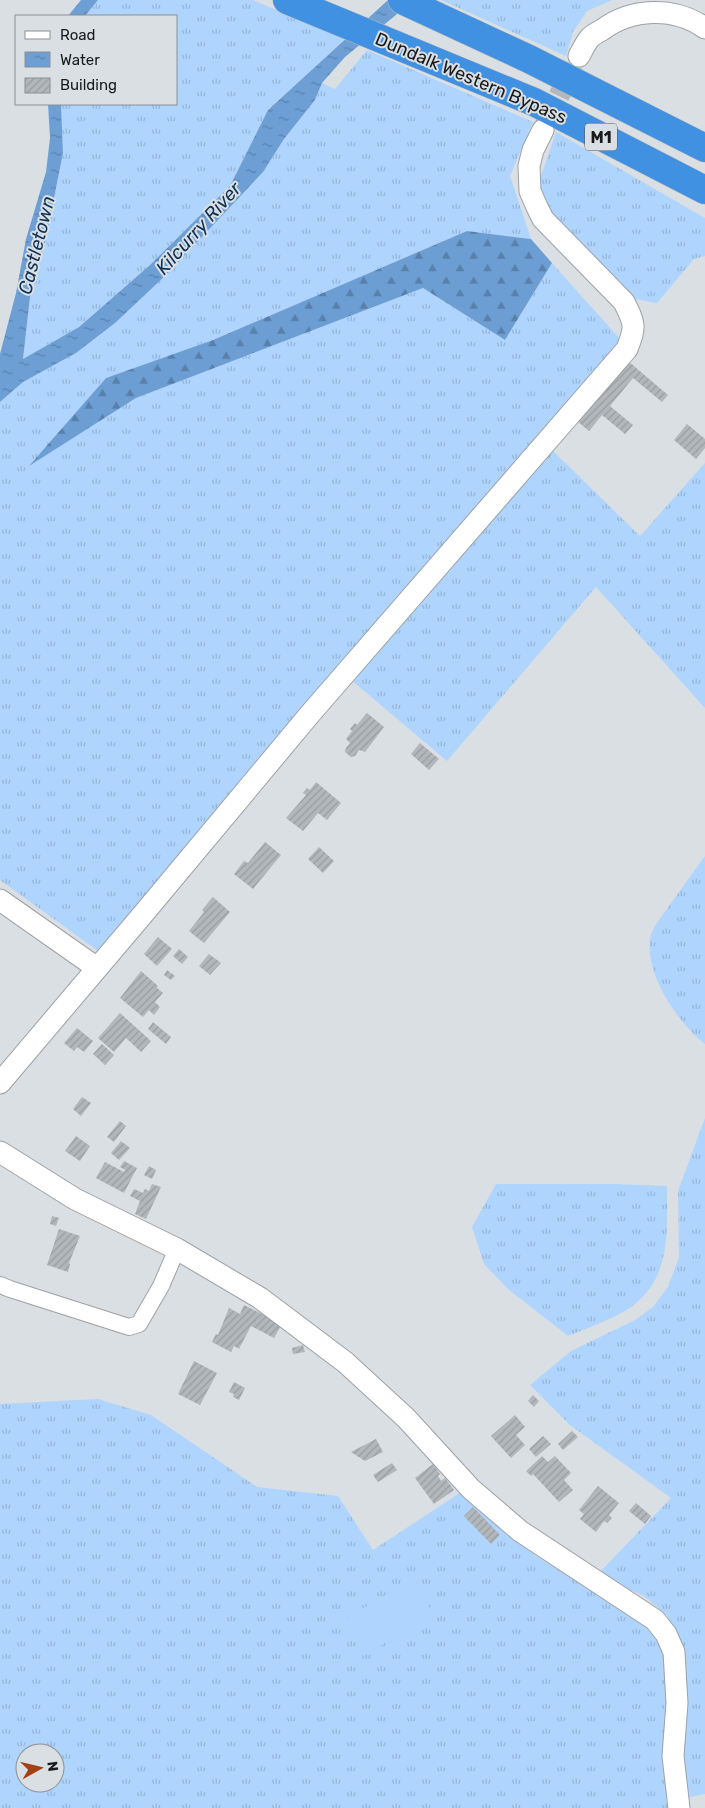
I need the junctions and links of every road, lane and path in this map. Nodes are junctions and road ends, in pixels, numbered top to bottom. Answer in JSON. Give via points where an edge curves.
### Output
{"nodes":[{"id":1,"x":287,"y":0,"type":"edge"},
{"id":2,"x":412,"y":4,"type":"edge"},
{"id":3,"x":705,"y":28,"type":"edge"},
{"id":4,"x":579,"y":56,"type":"tunnel mouth"},
{"id":5,"x":543,"y":130,"type":"tunnel mouth"},
{"id":6,"x":705,"y":148,"type":"edge"},
{"id":7,"x":705,"y":190,"type":"edge"},
{"id":8,"x":0,"y":900,"type":"edge"},
{"id":9,"x":97,"y":968,"type":"junction"},
{"id":10,"x":0,"y":1083,"type":"edge"},
{"id":11,"x":0,"y":1152,"type":"edge"},
{"id":12,"x":177,"y":1249,"type":"junction"},
{"id":13,"x":0,"y":1285,"type":"edge"},
{"id":14,"x":679,"y":1808,"type":"edge"}],
"edges":[{"from":1,"to":7,"type":"highway","name":"Dundalk Western Bypass","number":"M1","via":[[534,102]]},
{"from":2,"to":6,"type":"highway","name":"Dundalk Western Bypass","number":"M1"},
{"from":3,"to":4,"type":"street","via":[[672,14],[649,12],[623,17],[590,38]]},
{"from":5,"to":9,"type":"street","via":[[529,166],[530,191],[543,220],[624,302],[633,319],[634,331],[628,349],[310,714]]},
{"from":8,"to":9,"type":"street"},
{"from":9,"to":10,"type":"street"},
{"from":11,"to":12,"type":"street","via":[[76,1199]]},
{"from":12,"to":13,"type":"street","via":[[139,1324],[130,1326]]},
{"from":12,"to":14,"type":"street","via":[[260,1298],[345,1362],[406,1418],[472,1489],[520,1531],[655,1620],[674,1652],[677,1703],[673,1756]]}]}
